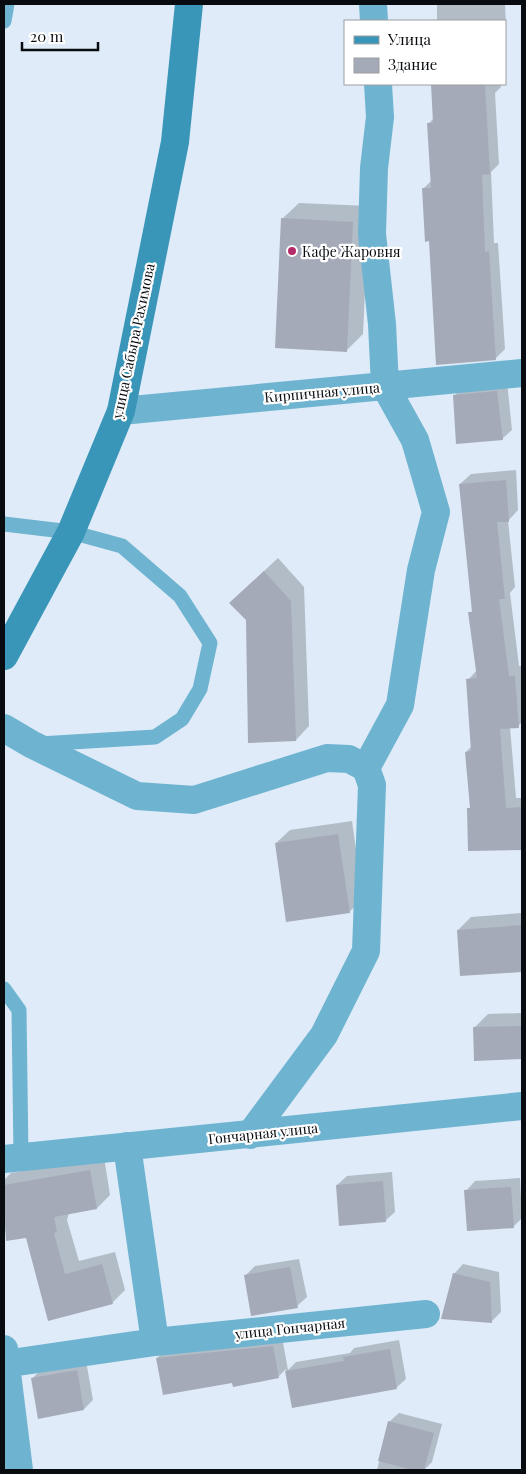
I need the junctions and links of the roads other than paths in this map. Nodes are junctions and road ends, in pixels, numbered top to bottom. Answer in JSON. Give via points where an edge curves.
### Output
{"nodes":[{"id":1,"x":7,"y":4,"type":"edge"},
{"id":2,"x":189,"y":4,"type":"edge"},
{"id":3,"x":374,"y":4,"type":"edge"},
{"id":4,"x":374,"y":20,"type":"edge"},
{"id":5,"x":4,"y":21,"type":"edge"},
{"id":6,"x":378,"y":85,"type":"edge"},
{"id":7,"x":522,"y":373,"type":"edge"},
{"id":8,"x":385,"y":386,"type":"junction"},
{"id":9,"x":121,"y":411,"type":"junction"},
{"id":10,"x":4,"y":524,"type":"edge"},
{"id":11,"x":71,"y":532,"type":"junction"},
{"id":12,"x":4,"y":656,"type":"edge"},
{"id":13,"x":4,"y":728,"type":"edge"},
{"id":14,"x":31,"y":744,"type":"junction"},
{"id":15,"x":366,"y":768,"type":"junction"},
{"id":16,"x":4,"y":989,"type":"edge"},
{"id":17,"x":522,"y":1106,"type":"edge"},
{"id":18,"x":250,"y":1135,"type":"junction"},
{"id":19,"x":127,"y":1146,"type":"junction"},
{"id":20,"x":12,"y":1158,"type":"edge"},
{"id":21,"x":426,"y":1314,"type":"dead end"},
{"id":22,"x":155,"y":1342,"type":"junction"},
{"id":23,"x":5,"y":1359,"type":"edge"},
{"id":24,"x":19,"y":1470,"type":"edge"}],
"edges":[{"from":1,"to":5,"type":"lane"},
{"from":2,"to":9,"type":"main road","name":"улица Сабыра Рахимова","via":[[175,142]]},
{"from":3,"to":4,"type":"street"},
{"from":6,"to":8,"type":"street","via":[[380,117],[374,168],[372,234]]},
{"from":7,"to":8,"type":"street","name":"Кирпичная улица"},
{"from":8,"to":9,"type":"street","name":"Кирпичная улица"},
{"from":8,"to":15,"type":"street","via":[[415,440],[436,512],[421,570],[400,705]]},
{"from":9,"to":11,"type":"main road","name":"улица Сабыра Рахимова"},
{"from":10,"to":11,"type":"lane"},
{"from":11,"to":12,"type":"main road","name":"улица Сабыра Рахимова"},
{"from":11,"to":14,"type":"lane","via":[[122,546],[180,596],[210,643],[200,690],[182,718],[155,737]]},
{"from":13,"to":14,"type":"street"},
{"from":14,"to":15,"type":"street","via":[[137,796],[194,800],[327,758],[349,759]]},
{"from":15,"to":18,"type":"street","via":[[372,785],[366,951],[324,1035]]},
{"from":16,"to":20,"type":"lane","via":[[19,1010]]},
{"from":17,"to":18,"type":"street","name":"Гончарная улица"},
{"from":18,"to":19,"type":"street","name":"Гончарная улица"},
{"from":19,"to":20,"type":"street","name":"Гончарная улица"},
{"from":19,"to":22,"type":"street"},
{"from":21,"to":22,"type":"street","name":"улица Гончарная"},
{"from":22,"to":23,"type":"street","name":"улица Гончарная"},
{"from":23,"to":24,"type":"street"}]}
